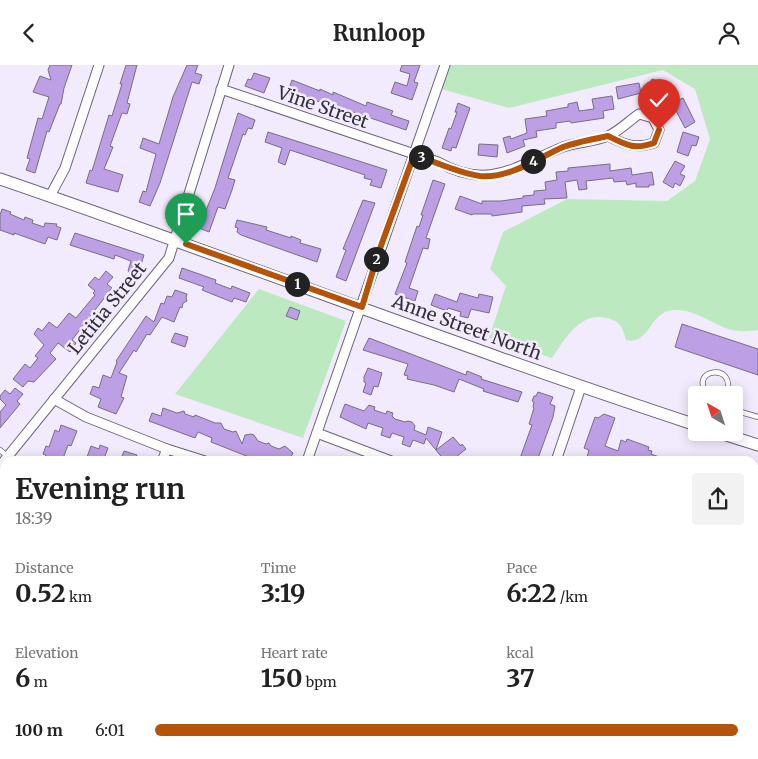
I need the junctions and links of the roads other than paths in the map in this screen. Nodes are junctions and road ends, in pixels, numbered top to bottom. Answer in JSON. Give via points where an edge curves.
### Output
{"nodes":[{"id":1,"x":99,"y":65,"type":"edge"},
{"id":2,"x":229,"y":65,"type":"edge"},
{"id":3,"x":445,"y":65,"type":"edge"},
{"id":4,"x":221,"y":89,"type":"junction"},
{"id":5,"x":608,"y":136,"type":"junction"},
{"id":6,"x":414,"y":155,"type":"junction"},
{"id":7,"x":1,"y":182,"type":"edge"},
{"id":8,"x":50,"y":196,"type":"junction"},
{"id":9,"x":174,"y":240,"type":"junction"},
{"id":10,"x":362,"y":307,"type":"junction"},
{"id":11,"x":701,"y":386,"type":"edge"},
{"id":12,"x":729,"y":386,"type":"edge"},
{"id":13,"x":581,"y":387,"type":"junction"},
{"id":14,"x":54,"y":399,"type":"junction"},
{"id":15,"x":743,"y":413,"type":"edge"},
{"id":16,"x":758,"y":417,"type":"edge"},
{"id":17,"x":688,"y":422,"type":"edge"},
{"id":18,"x":317,"y":433,"type":"junction"},
{"id":19,"x":743,"y":440,"type":"edge"},
{"id":20,"x":758,"y":445,"type":"edge"},
{"id":21,"x":167,"y":449,"type":"junction"},
{"id":22,"x":9,"y":456,"type":"edge"},
{"id":23,"x":164,"y":456,"type":"edge"},
{"id":24,"x":189,"y":456,"type":"edge"},
{"id":25,"x":309,"y":456,"type":"edge"},
{"id":26,"x":378,"y":456,"type":"edge"},
{"id":27,"x":560,"y":456,"type":"edge"}],
"edges":[{"from":1,"to":8,"type":"street","via":[[65,168]]},
{"from":2,"to":4,"type":"street","name":"Letitia Street"},
{"from":3,"to":6,"type":"street"},
{"from":4,"to":6,"type":"street","name":"Vine Street"},
{"from":4,"to":9,"type":"street","name":"Letitia Street"},
{"from":5,"to":5,"type":"street","via":[[626,145],[641,147],[654,143],[659,130],[653,118],[639,114]]},
{"from":5,"to":6,"type":"street","name":"Vine Street","via":[[565,147],[504,174],[482,176],[451,170],[438,162]]},
{"from":6,"to":10,"type":"street"},
{"from":7,"to":8,"type":"street","name":"Anne Street North"},
{"from":8,"to":9,"type":"street","name":"Anne Street North"},
{"from":9,"to":10,"type":"street","name":"Anne Street North"},
{"from":9,"to":14,"type":"street","name":"Letitia Street","via":[[169,258]]},
{"from":10,"to":13,"type":"street","name":"Anne Street North"},
{"from":10,"to":18,"type":"street"},
{"from":11,"to":12,"type":"lane","via":[[704,377],[718,372],[725,376]]},
{"from":13,"to":17,"type":"street","name":"Anne Street North"},
{"from":13,"to":27,"type":"street"},
{"from":14,"to":21,"type":"street","via":[[86,417]]},
{"from":14,"to":22,"type":"street","name":"Letitia Street"},
{"from":15,"to":16,"type":"lane"},
{"from":18,"to":25,"type":"street"},
{"from":18,"to":26,"type":"street"},
{"from":19,"to":20,"type":"street"},
{"from":21,"to":23,"type":"street"},
{"from":21,"to":24,"type":"street"}]}
